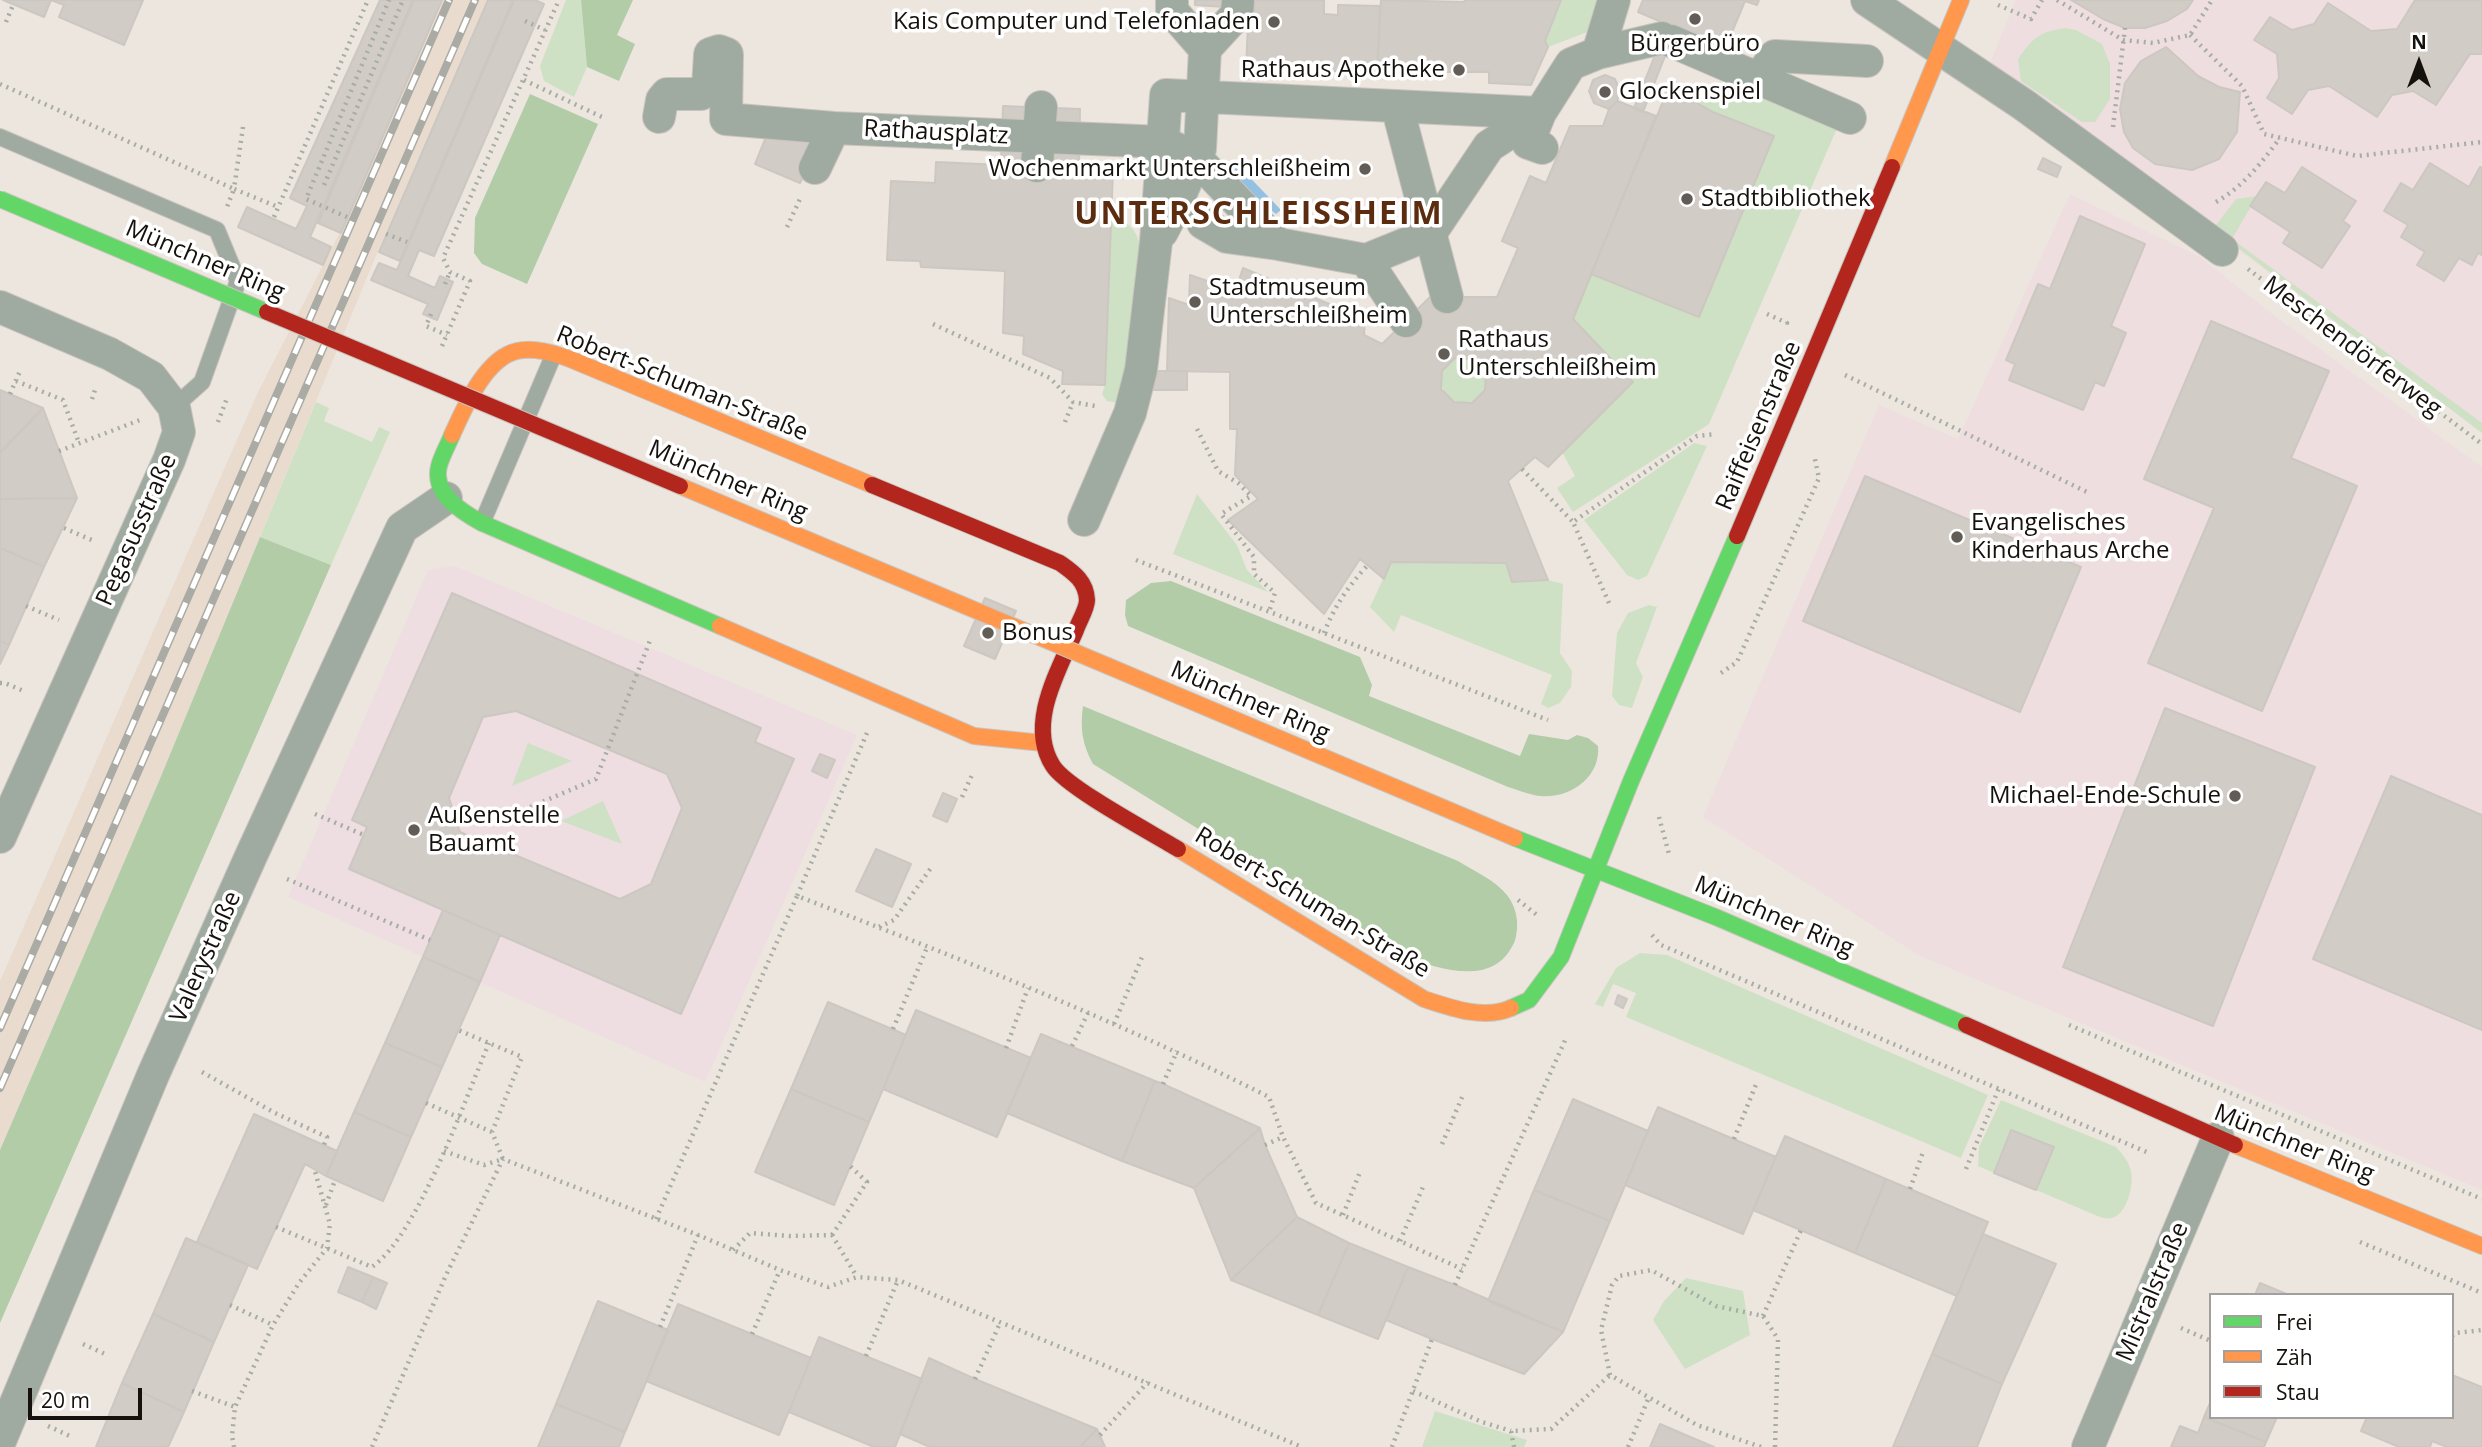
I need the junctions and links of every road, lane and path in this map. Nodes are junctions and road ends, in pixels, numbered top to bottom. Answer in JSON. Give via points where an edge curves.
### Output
{"nodes":[{"id":1,"x":368,"y":0,"type":"edge"},
{"id":2,"x":389,"y":0,"type":"edge"},
{"id":3,"x":403,"y":0,"type":"edge"},
{"id":4,"x":559,"y":0,"type":"edge"},
{"id":5,"x":1238,"y":0,"type":"edge"},
{"id":6,"x":1614,"y":0,"type":"edge"},
{"id":7,"x":1867,"y":0,"type":"edge"},
{"id":8,"x":1961,"y":0,"type":"edge"},
{"id":9,"x":2042,"y":0,"type":"edge"},
{"id":10,"x":2057,"y":0,"type":"edge"},
{"id":11,"x":2213,"y":0,"type":"edge"},
{"id":12,"x":13,"y":5,"type":"dead end"},
{"id":13,"x":1999,"y":5,"type":"dead end"},
{"id":14,"x":1173,"y":17,"type":"edge"},
{"id":15,"x":525,"y":21,"type":"dead end"},
{"id":16,"x":6,"y":22,"type":"dead end"},
{"id":17,"x":2125,"y":28,"type":"dead end"},
{"id":18,"x":545,"y":30,"type":"junction"},
{"id":19,"x":2190,"y":35,"type":"junction"},
{"id":20,"x":2123,"y":40,"type":"junction"},
{"id":21,"x":1205,"y":49,"type":"junction"},
{"id":22,"x":1940,"y":49,"type":"junction"},
{"id":23,"x":1598,"y":53,"type":"junction"},
{"id":24,"x":1867,"y":61,"type":"dead end"},
{"id":25,"x":1759,"y":78,"type":"junction"},
{"id":26,"x":523,"y":80,"type":"junction"},
{"id":27,"x":0,"y":84,"type":"edge"},
{"id":28,"x":1203,"y":97,"type":"junction"},
{"id":29,"x":1397,"y":106,"type":"junction"},
{"id":30,"x":1540,"y":113,"type":"junction"},
{"id":31,"x":602,"y":117,"type":"dead end"},
{"id":32,"x":659,"y":117,"type":"dead end"},
{"id":33,"x":1850,"y":118,"type":"dead end"},
{"id":34,"x":243,"y":127,"type":"dead end"},
{"id":35,"x":834,"y":128,"type":"junction"},
{"id":36,"x":0,"y":137,"type":"edge"},
{"id":37,"x":2280,"y":138,"type":"junction"},
{"id":38,"x":1163,"y":142,"type":"junction"},
{"id":39,"x":2482,"y":142,"type":"edge"},
{"id":40,"x":1542,"y":148,"type":"dead end"},
{"id":41,"x":1197,"y":159,"type":"junction"},
{"id":42,"x":815,"y":168,"type":"dead end"},
{"id":43,"x":2111,"y":169,"type":"junction"},
{"id":44,"x":324,"y":185,"type":"dead end"},
{"id":45,"x":234,"y":189,"type":"junction"},
{"id":46,"x":801,"y":197,"type":"dead end"},
{"id":47,"x":0,"y":199,"type":"edge"},
{"id":48,"x":279,"y":208,"type":"junction"},
{"id":49,"x":225,"y":211,"type":"dead end"},
{"id":50,"x":1188,"y":214,"type":"junction"},
{"id":51,"x":274,"y":217,"type":"dead end"},
{"id":52,"x":347,"y":217,"type":"dead end"},
{"id":53,"x":2182,"y":221,"type":"junction"},
{"id":54,"x":787,"y":227,"type":"dead end"},
{"id":55,"x":386,"y":233,"type":"dead end"},
{"id":56,"x":1430,"y":234,"type":"junction"},
{"id":57,"x":407,"y":242,"type":"dead end"},
{"id":58,"x":1156,"y":242,"type":"junction"},
{"id":59,"x":1278,"y":244,"type":"junction"},
{"id":60,"x":2222,"y":250,"type":"joint"},
{"id":61,"x":1366,"y":260,"type":"junction"},
{"id":62,"x":450,"y":272,"type":"junction"},
{"id":63,"x":445,"y":284,"type":"dead end"},
{"id":64,"x":1447,"y":297,"type":"dead end"},
{"id":65,"x":0,"y":307,"type":"edge"},
{"id":66,"x":431,"y":314,"type":"dead end"},
{"id":67,"x":1406,"y":321,"type":"dead end"},
{"id":68,"x":933,"y":324,"type":"dead end"},
{"id":69,"x":447,"y":335,"type":"junction"},
{"id":70,"x":442,"y":347,"type":"dead end"},
{"id":71,"x":554,"y":354,"type":"junction"},
{"id":72,"x":1849,"y":364,"type":"dead end"},
{"id":73,"x":20,"y":371,"type":"dead end"},
{"id":74,"x":1844,"y":375,"type":"junction"},
{"id":75,"x":16,"y":381,"type":"junction"},
{"id":76,"x":1839,"y":387,"type":"dead end"},
{"id":77,"x":10,"y":394,"type":"dead end"},
{"id":78,"x":1073,"y":402,"type":"junction"},
{"id":79,"x":174,"y":407,"type":"junction"},
{"id":80,"x":1130,"y":413,"type":"junction"},
{"id":81,"x":1065,"y":422,"type":"dead end"},
{"id":82,"x":1197,"y":429,"type":"dead end"},
{"id":83,"x":1716,"y":434,"type":"dead end"},
{"id":84,"x":79,"y":443,"type":"junction"},
{"id":85,"x":2482,"y":444,"type":"edge"},
{"id":86,"x":59,"y":451,"type":"dead end"},
{"id":87,"x":1813,"y":451,"type":"dead end"},
{"id":88,"x":1522,"y":469,"type":"dead end"},
{"id":89,"x":2089,"y":494,"type":"dead end"},
{"id":90,"x":446,"y":498,"type":"junction"},
{"id":91,"x":1084,"y":520,"type":"dead end"},
{"id":92,"x":1573,"y":522,"type":"junction"},
{"id":93,"x":482,"y":523,"type":"junction"},
{"id":94,"x":1136,"y":559,"type":"dead end"},
{"id":95,"x":1368,"y":565,"type":"dead end"},
{"id":96,"x":1609,"y":603,"type":"dead end"},
{"id":97,"x":1269,"y":612,"type":"junction"},
{"id":98,"x":1324,"y":633,"type":"junction"},
{"id":99,"x":651,"y":638,"type":"dead end"},
{"id":100,"x":1717,"y":676,"type":"dead end"},
{"id":101,"x":884,"y":697,"type":"junction"},
{"id":102,"x":1548,"y":720,"type":"dead end"},
{"id":103,"x":1043,"y":743,"type":"junction"},
{"id":104,"x":315,"y":814,"type":"dead end"},
{"id":105,"x":454,"y":814,"type":"dead end"},
{"id":106,"x":1658,"y":815,"type":"dead end"},
{"id":107,"x":364,"y":835,"type":"dead end"},
{"id":108,"x":0,"y":837,"type":"edge"},
{"id":109,"x":1682,"y":859,"type":"dead end"},
{"id":110,"x":933,"y":865,"type":"dead end"},
{"id":111,"x":1595,"y":869,"type":"junction"},
{"id":112,"x":287,"y":878,"type":"dead end"},
{"id":113,"x":797,"y":896,"type":"junction"},
{"id":114,"x":878,"y":927,"type":"junction"},
{"id":115,"x":430,"y":940,"type":"dead end"},
{"id":116,"x":928,"y":945,"type":"junction"},
{"id":117,"x":1661,"y":945,"type":"dead end"},
{"id":118,"x":1142,"y":957,"type":"dead end"},
{"id":119,"x":1028,"y":988,"type":"junction"},
{"id":120,"x":1088,"y":1013,"type":"junction"},
{"id":121,"x":2065,"y":1023,"type":"dead end"},
{"id":122,"x":1114,"y":1024,"type":"junction"},
{"id":123,"x":893,"y":1029,"type":"dead end"},
{"id":124,"x":458,"y":1030,"type":"dead end"},
{"id":125,"x":1567,"y":1036,"type":"dead end"},
{"id":126,"x":489,"y":1043,"type":"junction"},
{"id":127,"x":1072,"y":1046,"type":"dead end"},
{"id":128,"x":1006,"y":1048,"type":"dead end"},
{"id":129,"x":1177,"y":1051,"type":"junction"},
{"id":130,"x":202,"y":1072,"type":"dead end"},
{"id":131,"x":1757,"y":1082,"type":"dead end"},
{"id":132,"x":1163,"y":1084,"type":"dead end"},
{"id":133,"x":1999,"y":1088,"type":"junction"},
{"id":134,"x":1463,"y":1095,"type":"dead end"},
{"id":135,"x":426,"y":1103,"type":"dead end"},
{"id":136,"x":458,"y":1116,"type":"junction"},
{"id":137,"x":492,"y":1132,"type":"junction"},
{"id":138,"x":1283,"y":1137,"type":"junction"},
{"id":139,"x":2218,"y":1138,"type":"junction"},
{"id":140,"x":1734,"y":1139,"type":"dead end"},
{"id":141,"x":1442,"y":1144,"type":"dead end"},
{"id":142,"x":324,"y":1145,"type":"dead end"},
{"id":143,"x":1265,"y":1145,"type":"dead end"},
{"id":144,"x":443,"y":1151,"type":"junction"},
{"id":145,"x":1923,"y":1152,"type":"dead end"},
{"id":146,"x":2152,"y":1154,"type":"dead end"},
{"id":147,"x":503,"y":1159,"type":"junction"},
{"id":148,"x":850,"y":1166,"type":"dead end"},
{"id":149,"x":314,"y":1168,"type":"dead end"},
{"id":150,"x":1966,"y":1169,"type":"dead end"},
{"id":151,"x":1360,"y":1171,"type":"dead end"},
{"id":152,"x":335,"y":1180,"type":"dead end"},
{"id":153,"x":1423,"y":1187,"type":"dead end"},
{"id":154,"x":1910,"y":1189,"type":"dead end"},
{"id":155,"x":2482,"y":1199,"type":"edge"},
{"id":156,"x":326,"y":1206,"type":"junction"},
{"id":157,"x":1343,"y":1215,"type":"junction"},
{"id":158,"x":656,"y":1219,"type":"junction"},
{"id":159,"x":276,"y":1227,"type":"dead end"},
{"id":160,"x":1801,"y":1230,"type":"dead end"},
{"id":161,"x":698,"y":1235,"type":"junction"},
{"id":162,"x":832,"y":1235,"type":"junction"},
{"id":163,"x":1400,"y":1241,"type":"junction"},
{"id":164,"x":2359,"y":1241,"type":"dead end"},
{"id":165,"x":2482,"y":1246,"type":"edge"},
{"id":166,"x":327,"y":1248,"type":"junction"},
{"id":167,"x":733,"y":1250,"type":"junction"},
{"id":168,"x":1462,"y":1269,"type":"junction"},
{"id":169,"x":780,"y":1270,"type":"junction"},
{"id":170,"x":857,"y":1277,"type":"junction"},
{"id":171,"x":898,"y":1280,"type":"junction"},
{"id":172,"x":1455,"y":1285,"type":"dead end"},
{"id":173,"x":2482,"y":1293,"type":"edge"},
{"id":174,"x":230,"y":1305,"type":"dead end"},
{"id":175,"x":1763,"y":1316,"type":"junction"},
{"id":176,"x":1000,"y":1323,"type":"junction"},
{"id":177,"x":273,"y":1325,"type":"junction"},
{"id":178,"x":660,"y":1327,"type":"dead end"},
{"id":179,"x":2181,"y":1328,"type":"dead end"},
{"id":180,"x":2482,"y":1330,"type":"edge"},
{"id":181,"x":752,"y":1334,"type":"dead end"},
{"id":182,"x":2454,"y":1334,"type":"edge"},
{"id":183,"x":1432,"y":1339,"type":"dead end"},
{"id":184,"x":2209,"y":1340,"type":"edge"},
{"id":185,"x":83,"y":1344,"type":"dead end"},
{"id":186,"x":105,"y":1354,"type":"dead end"},
{"id":187,"x":866,"y":1356,"type":"dead end"},
{"id":188,"x":1610,"y":1375,"type":"junction"},
{"id":189,"x":975,"y":1379,"type":"dead end"},
{"id":190,"x":1148,"y":1382,"type":"junction"},
{"id":191,"x":192,"y":1391,"type":"dead end"},
{"id":192,"x":1413,"y":1391,"type":"junction"},
{"id":193,"x":1649,"y":1397,"type":"junction"},
{"id":194,"x":235,"y":1407,"type":"junction"},
{"id":195,"x":48,"y":1426,"type":"dead end"},
{"id":196,"x":1511,"y":1432,"type":"junction"},
{"id":197,"x":1100,"y":1435,"type":"dead end"},
{"id":198,"x":72,"y":1437,"type":"dead end"},
{"id":199,"x":0,"y":1441,"type":"edge"},
{"id":200,"x":1287,"y":1444,"type":"edge"},
{"id":201,"x":234,"y":1447,"type":"edge"},
{"id":202,"x":372,"y":1447,"type":"edge"},
{"id":203,"x":1302,"y":1447,"type":"edge"},
{"id":204,"x":1392,"y":1447,"type":"edge"},
{"id":205,"x":1514,"y":1447,"type":"edge"},
{"id":206,"x":1628,"y":1447,"type":"edge"},
{"id":207,"x":1761,"y":1447,"type":"edge"},
{"id":208,"x":1775,"y":1447,"type":"edge"},
{"id":209,"x":2088,"y":1447,"type":"edge"}],
"edges":[{"from":1,"to":48,"type":"path"},
{"from":2,"to":52,"type":"path","via":[[306,199]]},
{"from":3,"to":44,"type":"path"},
{"from":4,"to":18,"type":"path"},
{"from":5,"to":21,"type":"street","via":[[1237,14]]},
{"from":6,"to":23,"type":"street"},
{"from":7,"to":22,"type":"street"},
{"from":8,"to":22,"type":"street","name":"Raiffeisenstraße"},
{"from":9,"to":13,"type":"path","via":[[2031,19]]},
{"from":10,"to":20,"type":"path"},
{"from":11,"to":19,"type":"path"},
{"from":12,"to":16,"type":"path"},
{"from":14,"to":21,"type":"street"},
{"from":15,"to":18,"type":"path"},
{"from":17,"to":20,"type":"path"},
{"from":18,"to":26,"type":"path"},
{"from":19,"to":20,"type":"path","via":[[2153,43]]},
{"from":19,"to":37,"type":"path","via":[[2242,86],[2264,134]]},
{"from":20,"to":43,"type":"path"},
{"from":21,"to":28,"type":"street"},
{"from":22,"to":43,"type":"street"},
{"from":22,"to":111,"type":"street","name":"Raiffeisenstraße"},
{"from":23,"to":25,"type":"street","via":[[1667,39]]},
{"from":23,"to":30,"type":"street","via":[[1571,64]]},
{"from":24,"to":25,"type":"street","via":[[1775,56]]},
{"from":25,"to":33,"type":"street"},
{"from":26,"to":31,"type":"path"},
{"from":26,"to":62,"type":"path","via":[[443,258]]},
{"from":27,"to":45,"type":"path"},
{"from":28,"to":29,"type":"street"},
{"from":28,"to":38,"type":"street","via":[[1166,95]]},
{"from":28,"to":41,"type":"street"},
{"from":29,"to":30,"type":"street"},
{"from":29,"to":56,"type":"street"},
{"from":30,"to":40,"type":"street","via":[[1528,143]]},
{"from":30,"to":56,"type":"street","via":[[1489,146]]},
{"from":32,"to":35,"type":"street","name":"Rathausplatz","via":[[667,94],[701,94],[708,87],[710,54],[719,51],[727,54],[726,118]]},
{"from":34,"to":45,"type":"path"},
{"from":35,"to":38,"type":"street","name":"Rathausplatz"},
{"from":35,"to":42,"type":"street","name":"Rathausplatz"},
{"from":36,"to":79,"type":"lane","via":[[217,230],[238,281],[202,382]]},
{"from":37,"to":39,"type":"path","via":[[2357,156]]},
{"from":37,"to":53,"type":"path","via":[[2231,194]]},
{"from":38,"to":41,"type":"street","name":"Rathausplatz"},
{"from":38,"to":58,"type":"street"},
{"from":41,"to":50,"type":"street"},
{"from":41,"to":59,"type":"street","name":"Rathausplatz"},
{"from":43,"to":53,"type":"street"},
{"from":45,"to":48,"type":"path"},
{"from":45,"to":49,"type":"path"},
{"from":46,"to":54,"type":"path"},
{"from":47,"to":111,"type":"street","name":"Münchner Ring","bridge":true},
{"from":48,"to":51,"type":"path"},
{"from":50,"to":58,"type":"street"},
{"from":50,"to":59,"type":"street","via":[[1227,237]]},
{"from":53,"to":60,"type":"street"},
{"from":55,"to":57,"type":"path"},
{"from":56,"to":61,"type":"street"},
{"from":56,"to":64,"type":"street"},
{"from":58,"to":80,"type":"street","via":[[1141,370]]},
{"from":59,"to":61,"type":"street"},
{"from":60,"to":85,"type":"path","name":"Meschendörferweg"},
{"from":61,"to":67,"type":"street"},
{"from":62,"to":63,"type":"path"},
{"from":62,"to":69,"type":"path","via":[[470,281]]},
{"from":65,"to":79,"type":"street","via":[[110,354],[151,377]]},
{"from":66,"to":69,"type":"path","via":[[426,326]]},
{"from":68,"to":78,"type":"path","via":[[1050,378]]},
{"from":69,"to":70,"type":"path"},
{"from":71,"to":90,"type":"street","name":"Robert-Schuman-Straße","via":[[513,351],[484,373],[438,468],[438,484]]},
{"from":71,"to":93,"type":"lane"},
{"from":71,"to":103,"type":"street","name":"Robert-Schuman-Straße","via":[[1060,563],[1080,577],[1087,601],[1049,696]]},
{"from":72,"to":74,"type":"path"},
{"from":73,"to":75,"type":"path"},
{"from":74,"to":76,"type":"path"},
{"from":74,"to":89,"type":"path"},
{"from":75,"to":77,"type":"path"},
{"from":75,"to":84,"type":"path","via":[[63,400]]},
{"from":78,"to":80,"type":"path"},
{"from":78,"to":81,"type":"path"},
{"from":79,"to":84,"type":"path"},
{"from":79,"to":108,"type":"street","name":"Pegasusstraße","via":[[179,432],[169,460]]},
{"from":80,"to":91,"type":"street"},
{"from":82,"to":97,"type":"path","via":[[1218,471],[1251,496],[1221,514],[1254,557],[1254,573],[1275,593]]},
{"from":83,"to":92,"type":"path","via":[[1697,436]]},
{"from":84,"to":86,"type":"path"},
{"from":87,"to":100,"type":"path","via":[[1819,478],[1737,662]]},
{"from":88,"to":92,"type":"path"},
{"from":90,"to":93,"type":"street"},
{"from":90,"to":199,"type":"street","name":"Valerystraße","via":[[402,528],[181,1011]]},
{"from":92,"to":96,"type":"path"},
{"from":93,"to":101,"type":"street"},
{"from":94,"to":97,"type":"path"},
{"from":95,"to":98,"type":"path","via":[[1330,615]]},
{"from":97,"to":98,"type":"path"},
{"from":98,"to":102,"type":"path"},
{"from":99,"to":105,"type":"path","via":[[596,779],[521,811]]},
{"from":101,"to":103,"type":"street","via":[[974,736]]},
{"from":101,"to":113,"type":"path"},
{"from":103,"to":111,"type":"street","name":"Robert-Schuman-Straße","via":[[1054,768],[1080,789],[1374,970],[1424,999],[1453,1009],[1500,1013],[1529,1000],[1561,957]]},
{"from":104,"to":107,"type":"path"},
{"from":106,"to":109,"type":"path","via":[[1669,854]]},
{"from":110,"to":114,"type":"path","via":[[894,920]]},
{"from":111,"to":139,"type":"street","name":"Münchner Ring","via":[[1936,1011]]},
{"from":112,"to":115,"type":"path"},
{"from":113,"to":114,"type":"path"},
{"from":113,"to":158,"type":"path"},
{"from":114,"to":116,"type":"path"},
{"from":116,"to":119,"type":"path"},
{"from":116,"to":123,"type":"path"},
{"from":117,"to":133,"type":"path"},
{"from":118,"to":122,"type":"path"},
{"from":119,"to":120,"type":"path"},
{"from":119,"to":128,"type":"path"},
{"from":120,"to":122,"type":"path"},
{"from":120,"to":127,"type":"path"},
{"from":121,"to":155,"type":"path"},
{"from":122,"to":129,"type":"path"},
{"from":124,"to":126,"type":"path"},
{"from":125,"to":168,"type":"path"},
{"from":126,"to":136,"type":"path"},
{"from":126,"to":137,"type":"path","via":[[522,1057]]},
{"from":129,"to":132,"type":"path"},
{"from":129,"to":138,"type":"path","via":[[1269,1097]]},
{"from":130,"to":142,"type":"path","via":[[327,1137]]},
{"from":131,"to":140,"type":"path"},
{"from":133,"to":146,"type":"path"},
{"from":133,"to":150,"type":"path"},
{"from":134,"to":141,"type":"path"},
{"from":135,"to":136,"type":"path"},
{"from":136,"to":137,"type":"path"},
{"from":136,"to":144,"type":"path"},
{"from":137,"to":147,"type":"path"},
{"from":138,"to":143,"type":"path"},
{"from":138,"to":157,"type":"path","via":[[1316,1203]]},
{"from":139,"to":165,"type":"street","name":"Münchner Ring"},
{"from":139,"to":209,"type":"street","name":"Mistralstraße"},
{"from":144,"to":147,"type":"path","via":[[484,1164]]},
{"from":144,"to":166,"type":"path","via":[[417,1208],[383,1260],[372,1268]]},
{"from":145,"to":154,"type":"path"},
{"from":147,"to":158,"type":"path"},
{"from":147,"to":202,"type":"path","via":[[446,1275]]},
{"from":148,"to":162,"type":"path","via":[[867,1182]]},
{"from":149,"to":156,"type":"path"},
{"from":151,"to":157,"type":"path"},
{"from":152,"to":156,"type":"path"},
{"from":153,"to":163,"type":"path"},
{"from":156,"to":166,"type":"path","via":[[330,1224]]},
{"from":157,"to":163,"type":"path"},
{"from":158,"to":161,"type":"path"},
{"from":159,"to":166,"type":"path"},
{"from":160,"to":175,"type":"path"},
{"from":161,"to":167,"type":"path"},
{"from":161,"to":178,"type":"path"},
{"from":162,"to":167,"type":"path","via":[[750,1233]]},
{"from":162,"to":170,"type":"path"},
{"from":163,"to":168,"type":"path"},
{"from":164,"to":173,"type":"path"},
{"from":166,"to":177,"type":"path"},
{"from":167,"to":169,"type":"path"},
{"from":168,"to":172,"type":"path"},
{"from":169,"to":170,"type":"path","via":[[828,1287]]},
{"from":169,"to":181,"type":"path"},
{"from":170,"to":171,"type":"path"},
{"from":171,"to":176,"type":"path"},
{"from":171,"to":187,"type":"path"},
{"from":174,"to":177,"type":"path"},
{"from":175,"to":188,"type":"path","via":[[1716,1306],[1651,1270],[1619,1276],[1612,1285],[1601,1330]]},
{"from":175,"to":208,"type":"path","via":[[1778,1339]]},
{"from":176,"to":189,"type":"path"},
{"from":176,"to":190,"type":"path"},
{"from":177,"to":194,"type":"path"},
{"from":179,"to":184,"type":"path"},
{"from":180,"to":182,"type":"path"},
{"from":183,"to":192,"type":"path"},
{"from":185,"to":186,"type":"path"},
{"from":188,"to":193,"type":"path"},
{"from":188,"to":196,"type":"path","via":[[1551,1429]]},
{"from":190,"to":197,"type":"path"},
{"from":190,"to":200,"type":"path"},
{"from":191,"to":194,"type":"path"},
{"from":192,"to":196,"type":"path"},
{"from":192,"to":204,"type":"path"},
{"from":193,"to":206,"type":"path"},
{"from":193,"to":207,"type":"path","via":[[1697,1425]]},
{"from":194,"to":201,"type":"path"},
{"from":195,"to":198,"type":"path"},
{"from":196,"to":205,"type":"path"},
{"from":200,"to":203,"type":"path"}]}
